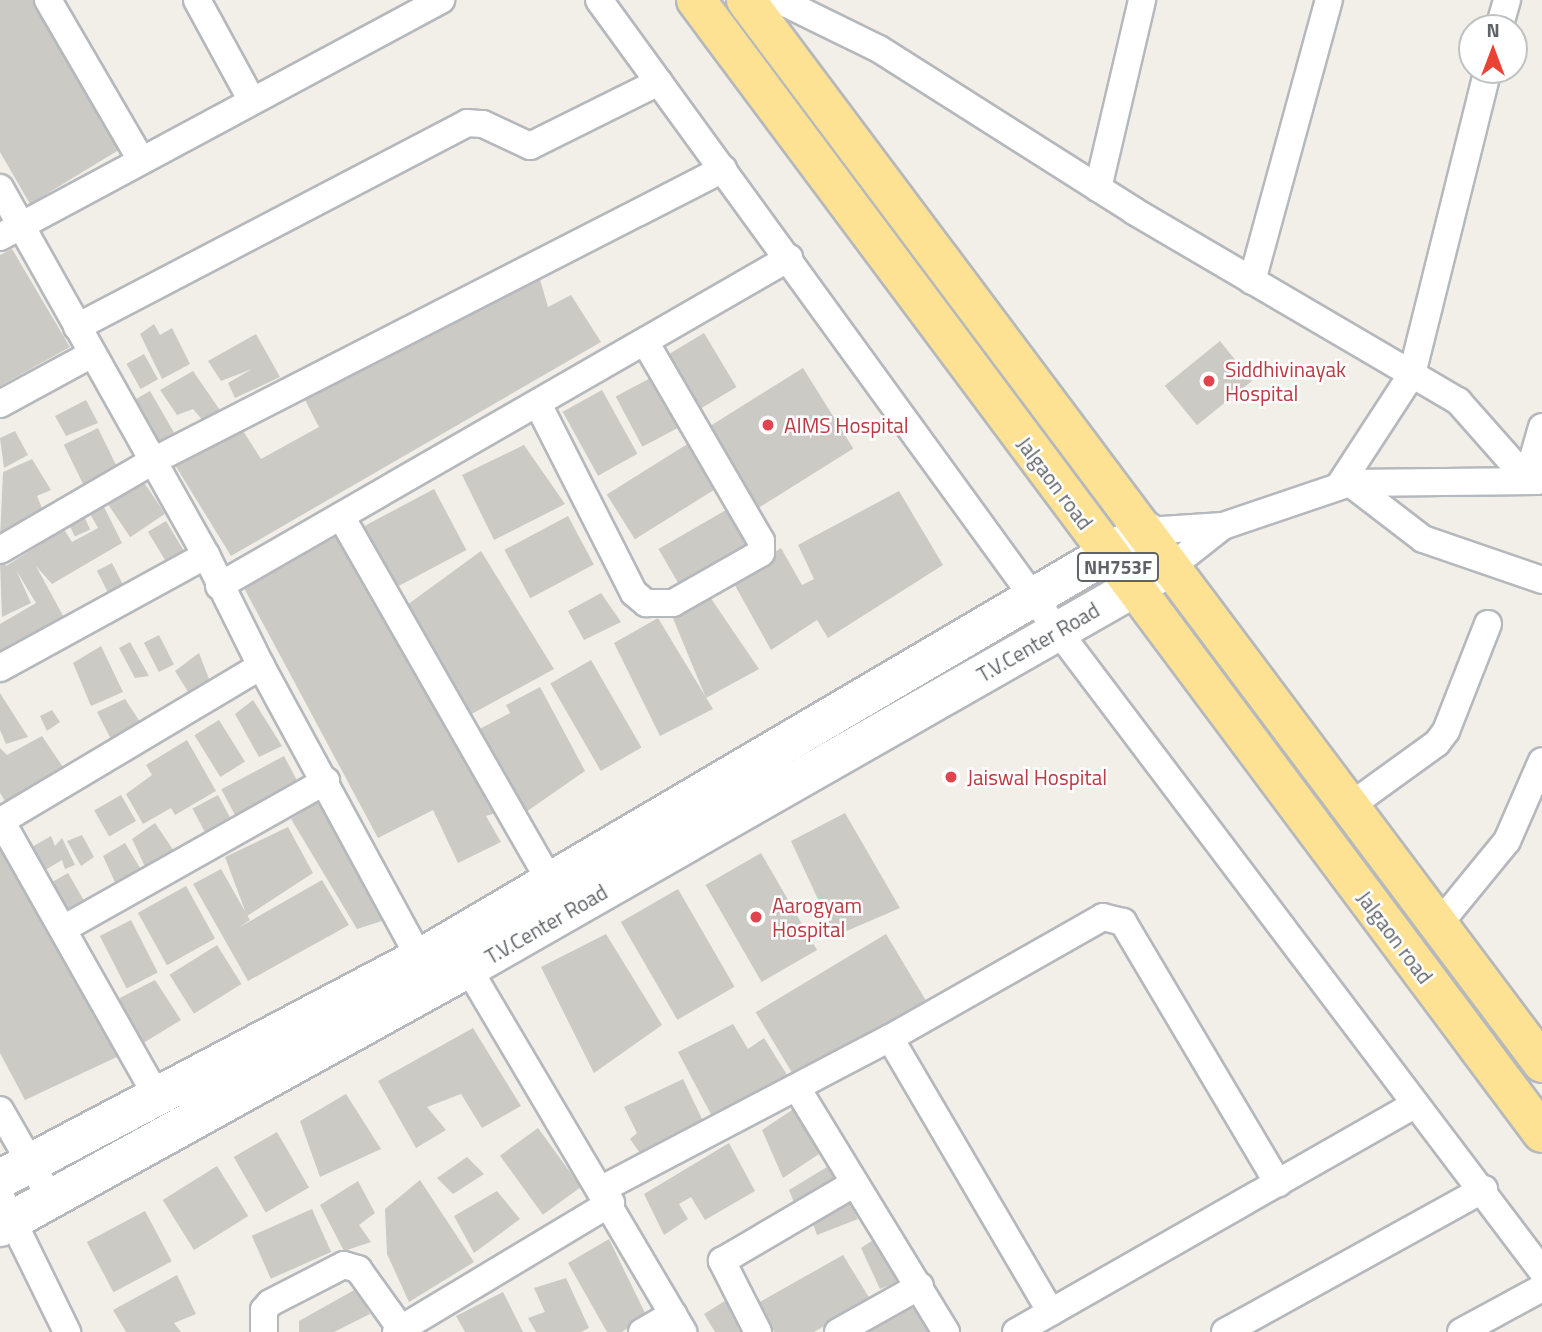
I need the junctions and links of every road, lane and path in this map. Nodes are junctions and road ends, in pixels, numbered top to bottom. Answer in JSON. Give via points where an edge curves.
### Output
{"nodes":[{"id":1,"x":48,"y":0,"type":"edge"},
{"id":2,"x":197,"y":0,"type":"edge"},
{"id":3,"x":441,"y":0,"type":"edge"},
{"id":4,"x":599,"y":0,"type":"edge"},
{"id":5,"x":696,"y":0,"type":"edge"},
{"id":6,"x":746,"y":0,"type":"edge"},
{"id":7,"x":779,"y":0,"type":"edge"},
{"id":8,"x":1142,"y":0,"type":"edge"},
{"id":9,"x":1329,"y":0,"type":"edge"},
{"id":10,"x":659,"y":82,"type":"junction"},
{"id":11,"x":1484,"y":84,"type":"edge"},
{"id":12,"x":251,"y":99,"type":"junction"},
{"id":13,"x":141,"y":159,"type":"junction"},
{"id":14,"x":723,"y":169,"type":"junction"},
{"id":15,"x":0,"y":188,"type":"edge"},
{"id":16,"x":1098,"y":188,"type":"junction"},
{"id":17,"x":11,"y":232,"type":"edge"},
{"id":18,"x":789,"y":258,"type":"junction"},
{"id":19,"x":1252,"y":281,"type":"junction"},
{"id":20,"x":77,"y":327,"type":"junction"},
{"id":21,"x":645,"y":342,"type":"junction"},
{"id":22,"x":92,"y":354,"type":"junction"},
{"id":23,"x":1412,"y":374,"type":"junction"},
{"id":24,"x":0,"y":404,"type":"edge"},
{"id":25,"x":538,"y":404,"type":"junction"},
{"id":26,"x":1542,"y":427,"type":"edge"},
{"id":27,"x":151,"y":461,"type":"junction"},
{"id":28,"x":1535,"y":480,"type":"edge"},
{"id":29,"x":1345,"y":485,"type":"junction"},
{"id":30,"x":342,"y":518,"type":"junction"},
{"id":31,"x":1223,"y":526,"type":"junction"},
{"id":32,"x":1146,"y":531,"type":"junction"},
{"id":33,"x":0,"y":550,"type":"edge"},
{"id":34,"x":1108,"y":553,"type":"junction"},
{"id":35,"x":206,"y":555,"type":"junction"},
{"id":36,"x":1172,"y":566,"type":"junction"},
{"id":37,"x":1542,"y":580,"type":"edge"},
{"id":38,"x":219,"y":586,"type":"junction"},
{"id":39,"x":1134,"y":588,"type":"junction"},
{"id":40,"x":1034,"y":597,"type":"junction"},
{"id":41,"x":1488,"y":624,"type":"dead end"},
{"id":42,"x":1058,"y":631,"type":"junction"},
{"id":43,"x":261,"y":666,"type":"junction"},
{"id":44,"x":0,"y":668,"type":"edge"},
{"id":45,"x":1542,"y":761,"type":"edge"},
{"id":46,"x":326,"y":781,"type":"junction"},
{"id":47,"x":1350,"y":806,"type":"junction"},
{"id":48,"x":0,"y":820,"type":"edge"},
{"id":49,"x":549,"y":880,"type":"junction"},
{"id":50,"x":1438,"y":924,"type":"junction"},
{"id":51,"x":63,"y":929,"type":"junction"},
{"id":52,"x":443,"y":963,"type":"junction"},
{"id":53,"x":890,"y":1038,"type":"junction"},
{"id":54,"x":1542,"y":1063,"type":"edge"},
{"id":55,"x":797,"y":1088,"type":"junction"},
{"id":56,"x":158,"y":1098,"type":"junction"},
{"id":57,"x":1416,"y":1104,"type":"junction"},
{"id":58,"x":0,"y":1110,"type":"edge"},
{"id":59,"x":1542,"y":1133,"type":"edge"},
{"id":60,"x":15,"y":1172,"type":"edge"},
{"id":61,"x":855,"y":1183,"type":"junction"},
{"id":62,"x":1278,"y":1183,"type":"junction"},
{"id":63,"x":1484,"y":1189,"type":"junction"},
{"id":64,"x":606,"y":1196,"type":"junction"},
{"id":65,"x":53,"y":1202,"type":"junction"},
{"id":66,"x":5,"y":1214,"type":"edge"},
{"id":67,"x":1542,"y":1271,"type":"edge"},
{"id":68,"x":920,"y":1286,"type":"junction"},
{"id":69,"x":1542,"y":1288,"type":"edge"},
{"id":70,"x":1051,"y":1312,"type":"junction"},
{"id":71,"x":678,"y":1323,"type":"edge"},
{"id":72,"x":398,"y":1330,"type":"edge"},
{"id":73,"x":67,"y":1332,"type":"edge"},
{"id":74,"x":264,"y":1332,"type":"edge"},
{"id":75,"x":642,"y":1332,"type":"edge"},
{"id":76,"x":758,"y":1332,"type":"edge"},
{"id":77,"x":838,"y":1332,"type":"edge"},
{"id":78,"x":946,"y":1332,"type":"edge"},
{"id":79,"x":1016,"y":1332,"type":"edge"},
{"id":80,"x":1226,"y":1332,"type":"edge"},
{"id":81,"x":1461,"y":1332,"type":"edge"}],
"edges":[{"from":1,"to":13,"type":"street"},
{"from":2,"to":12,"type":"street"},
{"from":3,"to":12,"type":"street"},
{"from":4,"to":10,"type":"street"},
{"from":5,"to":34,"type":"highway","name":"Jalgaon road","number":"NH753F"},
{"from":6,"to":32,"type":"highway","name":"Jalgaon road","number":"NH753F"},
{"from":7,"to":16,"type":"street","via":[[879,49]]},
{"from":8,"to":16,"type":"street"},
{"from":9,"to":19,"type":"street"},
{"from":10,"to":14,"type":"street"},
{"from":10,"to":20,"type":"street","via":[[530,146],[483,124],[467,123]]},
{"from":11,"to":23,"type":"street"},
{"from":12,"to":13,"type":"street"},
{"from":13,"to":17,"type":"street"},
{"from":14,"to":18,"type":"street"},
{"from":14,"to":27,"type":"street"},
{"from":15,"to":17,"type":"street"},
{"from":16,"to":19,"type":"street"},
{"from":17,"to":20,"type":"street"},
{"from":18,"to":21,"type":"street"},
{"from":18,"to":40,"type":"street"},
{"from":19,"to":23,"type":"street"},
{"from":20,"to":22,"type":"street"},
{"from":21,"to":25,"type":"street"},
{"from":21,"to":25,"type":"street","via":[[761,541],[761,553],[673,603],[646,603],[634,593]]},
{"from":22,"to":24,"type":"street"},
{"from":22,"to":27,"type":"street"},
{"from":23,"to":28,"type":"street","via":[[1458,401]]},
{"from":23,"to":29,"type":"street"},
{"from":25,"to":30,"type":"street"},
{"from":26,"to":28,"type":"street"},
{"from":27,"to":33,"type":"street"},
{"from":27,"to":35,"type":"street"},
{"from":28,"to":29,"type":"street"},
{"from":29,"to":31,"type":"street"},
{"from":29,"to":37,"type":"street","via":[[1423,539]]},
{"from":30,"to":38,"type":"street"},
{"from":30,"to":49,"type":"street"},
{"from":31,"to":32,"type":"street","name":"T.V.Center Road"},
{"from":31,"to":36,"type":"street","name":"T.V.Center Road"},
{"from":32,"to":34,"type":"street","name":"T.V.Center Road"},
{"from":32,"to":36,"type":"highway","name":"Jalgaon road","number":"NH753F"},
{"from":34,"to":39,"type":"highway","name":"Jalgaon road","number":"NH753F"},
{"from":34,"to":40,"type":"street","name":"T.V.Center Road"},
{"from":35,"to":38,"type":"street"},
{"from":35,"to":44,"type":"street"},
{"from":36,"to":39,"type":"street","name":"T.V.Center Road"},
{"from":36,"to":47,"type":"highway","name":"Jalgaon road","number":"NH753F"},
{"from":38,"to":43,"type":"street"},
{"from":39,"to":42,"type":"street","name":"T.V.Center Road"},
{"from":39,"to":59,"type":"highway","name":"Jalgaon road","number":"NH753F"},
{"from":40,"to":42,"type":"street"},
{"from":40,"to":49,"type":"street","name":"T.V.Center Road"},
{"from":41,"to":47,"type":"street","via":[[1442,737]]},
{"from":42,"to":52,"type":"street","name":"T.V.Center Road"},
{"from":42,"to":57,"type":"street"},
{"from":43,"to":46,"type":"street"},
{"from":43,"to":48,"type":"street"},
{"from":45,"to":50,"type":"street","via":[[1507,841]]},
{"from":46,"to":51,"type":"street"},
{"from":46,"to":52,"type":"street"},
{"from":47,"to":50,"type":"highway","name":"Jalgaon road","number":"NH753F"},
{"from":48,"to":51,"type":"street"},
{"from":49,"to":52,"type":"street","name":"T.V.Center Road"},
{"from":50,"to":54,"type":"highway","name":"Jalgaon road","number":"NH753F"},
{"from":51,"to":56,"type":"street"},
{"from":52,"to":56,"type":"street","name":"T.V.Center Road"},
{"from":52,"to":64,"type":"street"},
{"from":52,"to":65,"type":"street","name":"T.V.Center Road"},
{"from":53,"to":55,"type":"street"},
{"from":53,"to":62,"type":"street","via":[[1103,916],[1115,918],[1123,922]]},
{"from":53,"to":70,"type":"street"},
{"from":55,"to":61,"type":"street"},
{"from":55,"to":64,"type":"street"},
{"from":56,"to":60,"type":"street","name":"T.V.Center Road"},
{"from":57,"to":62,"type":"street"},
{"from":57,"to":63,"type":"street"},
{"from":58,"to":60,"type":"street"},
{"from":60,"to":65,"type":"street"},
{"from":61,"to":68,"type":"street"},
{"from":61,"to":76,"type":"street","via":[[722,1261]]},
{"from":62,"to":70,"type":"street"},
{"from":63,"to":67,"type":"street"},
{"from":63,"to":80,"type":"street"},
{"from":64,"to":71,"type":"street"},
{"from":64,"to":72,"type":"street"},
{"from":65,"to":66,"type":"street","name":"T.V.Center Road"},
{"from":66,"to":73,"type":"street"},
{"from":68,"to":77,"type":"street"},
{"from":68,"to":78,"type":"street"},
{"from":69,"to":81,"type":"street"},
{"from":70,"to":79,"type":"street"},
{"from":71,"to":75,"type":"street"},
{"from":72,"to":74,"type":"street","via":[[358,1269],[344,1265],[270,1303],[264,1310]]}]}
